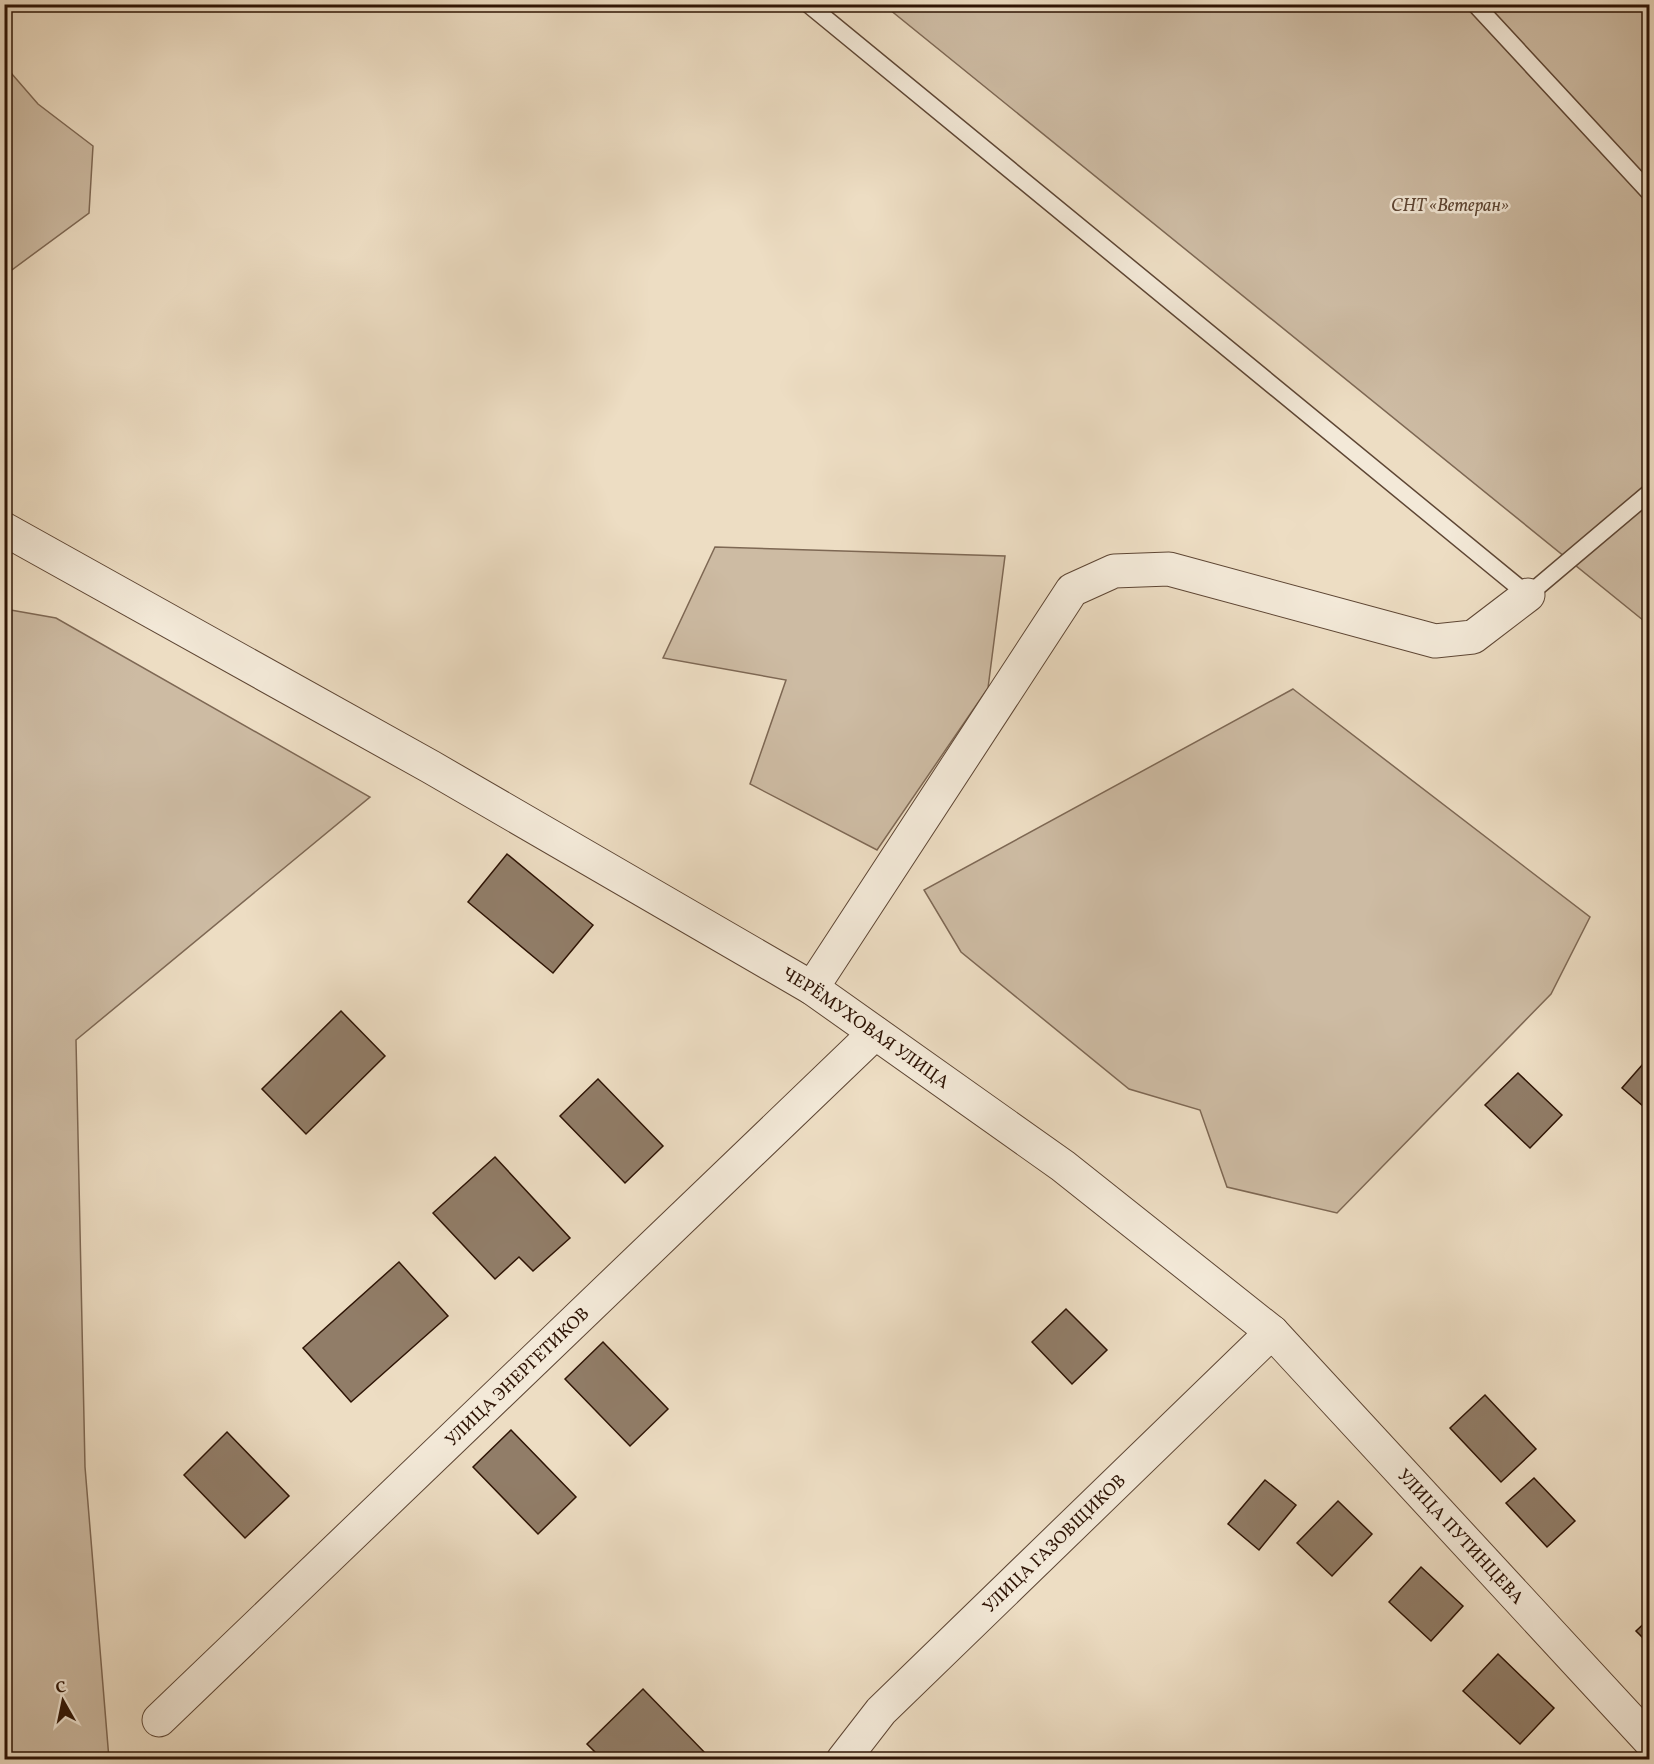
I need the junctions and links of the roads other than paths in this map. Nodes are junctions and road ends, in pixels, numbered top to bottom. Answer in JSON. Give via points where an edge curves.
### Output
{"nodes":[{"id":1,"x":808,"y":4,"type":"edge"},
{"id":2,"x":1475,"y":4,"type":"edge"},
{"id":3,"x":1650,"y":193,"type":"edge"},
{"id":4,"x":1650,"y":492,"type":"edge"},
{"id":5,"x":4,"y":529,"type":"edge"},
{"id":6,"x":1528,"y":595,"type":"junction"},
{"id":7,"x":812,"y":988,"type":"junction"},
{"id":8,"x":875,"y":1033,"type":"junction"},
{"id":9,"x":1272,"y":1332,"type":"junction"},
{"id":10,"x":159,"y":1720,"type":"dead end"},
{"id":11,"x":1650,"y":1742,"type":"edge"},
{"id":12,"x":843,"y":1760,"type":"edge"}],
"edges":[{"from":1,"to":6,"type":"lane"},
{"from":2,"to":3,"type":"lane"},
{"from":4,"to":6,"type":"lane"},
{"from":5,"to":7,"type":"street","name":"ЧЕРЁМУХОВАЯ УЛИЦА","via":[[431,767]]},
{"from":6,"to":7,"type":"street","via":[[1473,637],[1435,641],[1169,569],[1114,571],[1072,590]]},
{"from":7,"to":8,"type":"street","name":"ЧЕРЁМУХОВАЯ УЛИЦА"},
{"from":8,"to":9,"type":"street","name":"ЧЕРЁМУХОВАЯ УЛИЦА","via":[[1063,1166]]},
{"from":8,"to":10,"type":"street","name":"УЛИЦА ЭНЕРГЕТИКОВ"},
{"from":9,"to":11,"type":"street","name":"УЛИЦА ПУТИНЦЕВА"},
{"from":9,"to":12,"type":"street","name":"УЛИЦА ГАЗОВЩИКОВ","via":[[881,1711]]}]}
